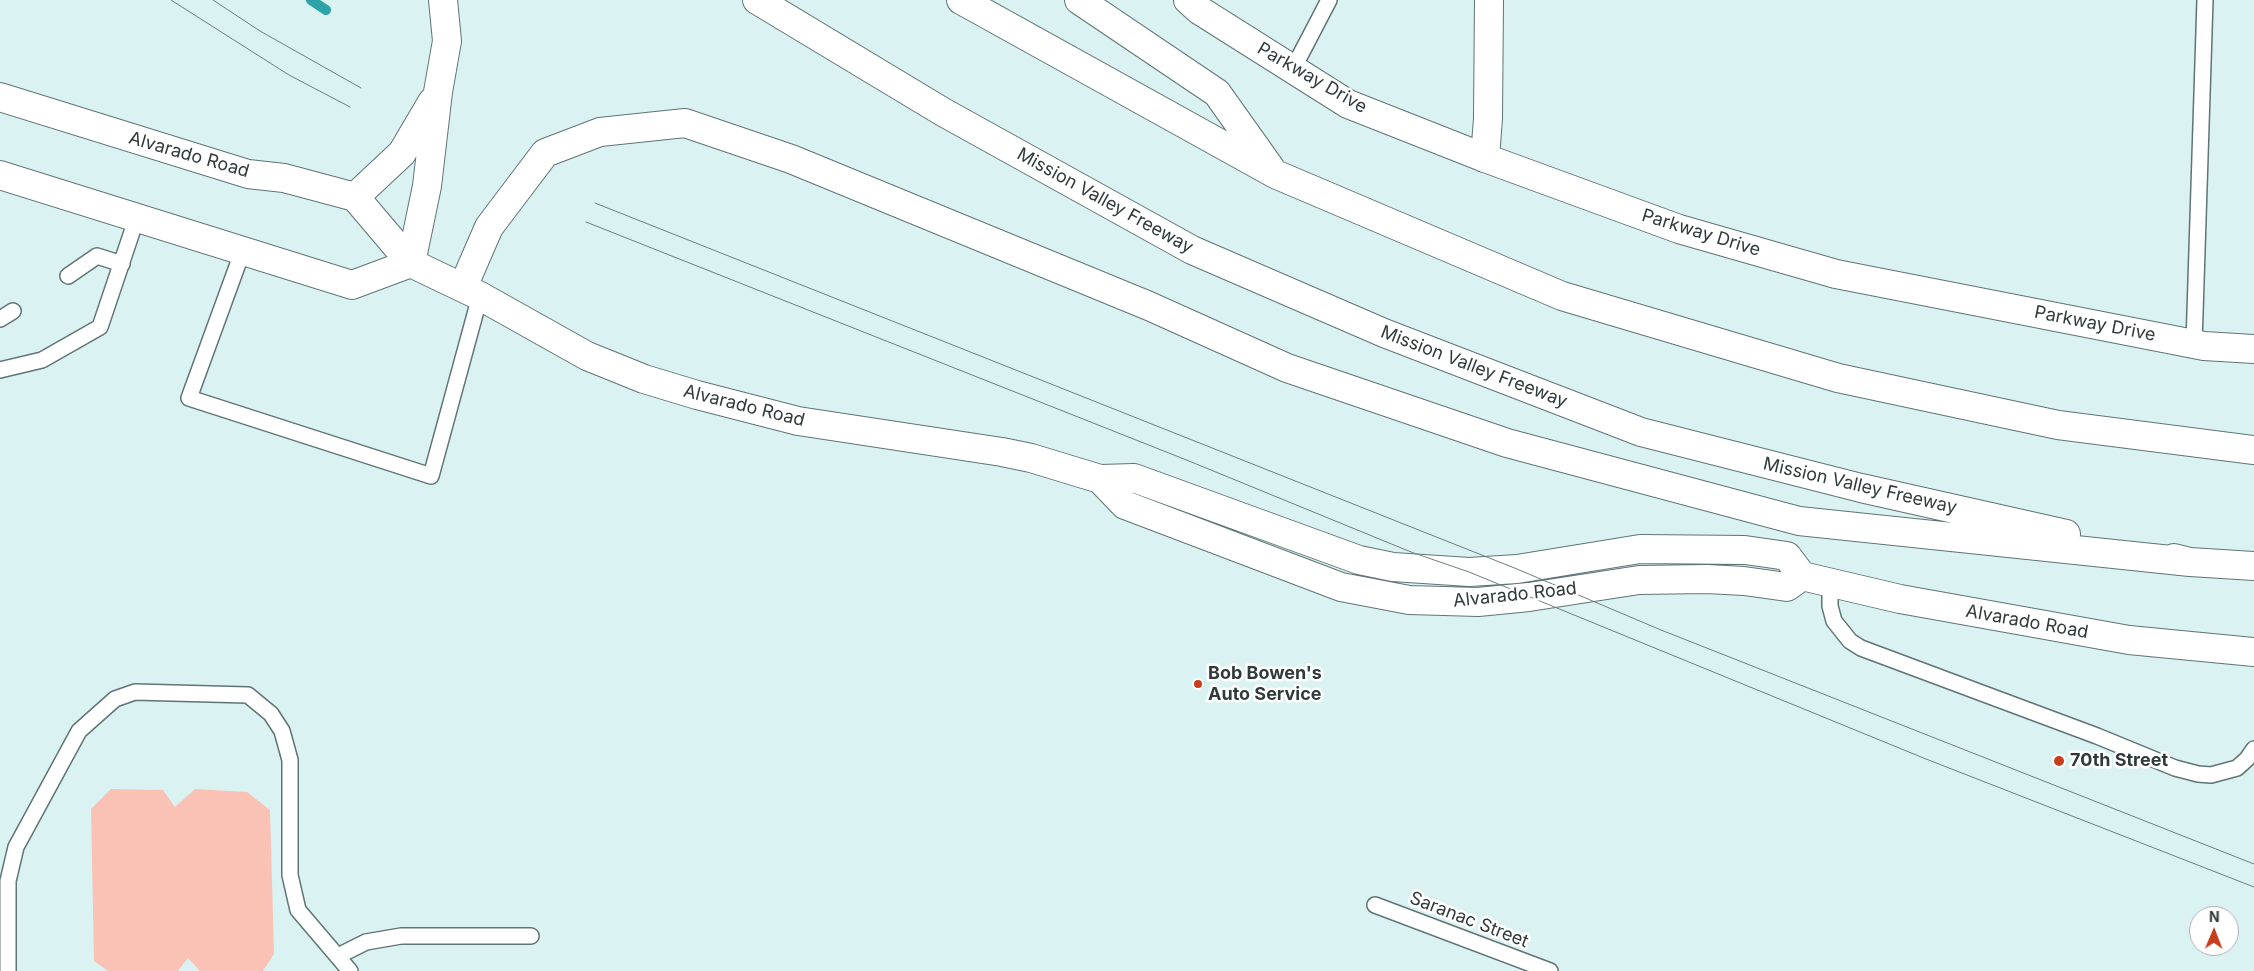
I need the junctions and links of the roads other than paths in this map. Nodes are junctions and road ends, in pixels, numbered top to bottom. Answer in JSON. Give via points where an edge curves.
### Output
{"nodes":[{"id":1,"x":443,"y":0,"type":"edge"},
{"id":2,"x":757,"y":0,"type":"edge"},
{"id":3,"x":961,"y":0,"type":"edge"},
{"id":4,"x":1079,"y":0,"type":"edge"},
{"id":5,"x":1188,"y":0,"type":"edge"},
{"id":6,"x":1328,"y":0,"type":"edge"},
{"id":7,"x":1489,"y":0,"type":"edge"},
{"id":8,"x":2204,"y":0,"type":"edge"},
{"id":9,"x":1293,"y":69,"type":"junction"},
{"id":10,"x":438,"y":92,"type":"junction"},
{"id":11,"x":0,"y":97,"type":"edge"},
{"id":12,"x":1485,"y":158,"type":"junction"},
{"id":13,"x":1275,"y":174,"type":"junction"},
{"id":14,"x":0,"y":176,"type":"edge"},
{"id":15,"x":356,"y":197,"type":"junction"},
{"id":16,"x":137,"y":217,"type":"junction"},
{"id":17,"x":243,"y":250,"type":"junction"},
{"id":18,"x":411,"y":263,"type":"junction"},
{"id":19,"x":122,"y":264,"type":"junction"},
{"id":20,"x":68,"y":276,"type":"dead end"},
{"id":21,"x":472,"y":292,"type":"junction"},
{"id":22,"x":2194,"y":344,"type":"junction"},
{"id":23,"x":2254,"y":349,"type":"edge"},
{"id":24,"x":0,"y":370,"type":"edge"},
{"id":25,"x":2254,"y":450,"type":"edge"},
{"id":26,"x":2190,"y":562,"type":"junction"},
{"id":27,"x":2254,"y":566,"type":"edge"},
{"id":28,"x":1830,"y":582,"type":"junction"},
{"id":29,"x":2254,"y":652,"type":"edge"},
{"id":30,"x":2254,"y":749,"type":"edge"},
{"id":31,"x":1375,"y":905,"type":"dead end"},
{"id":32,"x":531,"y":936,"type":"dead end"},
{"id":33,"x":338,"y":956,"type":"junction"},
{"id":34,"x":8,"y":971,"type":"edge"},
{"id":35,"x":350,"y":971,"type":"edge"},
{"id":36,"x":1550,"y":971,"type":"edge"}],
"edges":[{"from":1,"to":10,"type":"main road","via":[[447,41]]},
{"from":2,"to":26,"type":"main road","name":"Mission Valley Freeway","via":[[943,112],[1192,250],[1384,333],[1641,432],[1861,488]]},
{"from":3,"to":13,"type":"main road"},
{"from":4,"to":13,"type":"main road","via":[[1217,93]]},
{"from":5,"to":9,"type":"main road","name":"Parkway Drive"},
{"from":6,"to":9,"type":"lane"},
{"from":7,"to":12,"type":"main road"},
{"from":8,"to":22,"type":"lane"},
{"from":9,"to":12,"type":"main road","name":"Parkway Drive","via":[[1348,104]]},
{"from":10,"to":15,"type":"main road","via":[[402,153]]},
{"from":10,"to":18,"type":"main road","via":[[426,186]]},
{"from":11,"to":15,"type":"main road","name":"Alvarado Road","via":[[248,174],[284,178]]},
{"from":12,"to":22,"type":"main road","name":"Parkway Drive","via":[[1679,229],[1836,274]]},
{"from":13,"to":25,"type":"main road","via":[[1562,296],[1838,378],[2058,425]]},
{"from":14,"to":16,"type":"main road"},
{"from":15,"to":18,"type":"main road","name":"Alvarado Road"},
{"from":16,"to":17,"type":"main road"},
{"from":16,"to":19,"type":"lane"},
{"from":17,"to":18,"type":"main road","via":[[352,285]]},
{"from":17,"to":21,"type":"lane","via":[[189,398],[431,476]]},
{"from":18,"to":21,"type":"main road","name":"Alvarado Road"},
{"from":19,"to":20,"type":"lane","via":[[97,256]]},
{"from":19,"to":24,"type":"lane","via":[[100,327],[42,360]]},
{"from":21,"to":26,"type":"main road","via":[[489,227],[545,153],[600,132],[685,123],[800,162],[1149,306],[1287,368],[1507,443],[1799,521]]},
{"from":21,"to":28,"type":"main road","name":"Alvarado Road","via":[[587,356],[696,395],[798,420],[1012,454],[1100,479],[1134,478],[1359,560],[1393,567],[1469,572],[1517,569],[1640,549],[1745,550],[1787,556],[1802,576]]},
{"from":22,"to":23,"type":"main road","name":"Parkway Drive"},
{"from":26,"to":27,"type":"main road","name":"Mission Valley Freeway"},
{"from":28,"to":29,"type":"main road","name":"Alvarado Road","via":[[1900,599],[2129,640]]},
{"from":28,"to":30,"type":"lane","via":[[1834,621],[1850,641],[1861,648],[2198,774],[2210,775],[2237,768]]},
{"from":31,"to":36,"type":"lane","name":"Saranac Street"},
{"from":32,"to":33,"type":"lane","via":[[401,936],[366,942]]},
{"from":33,"to":34,"type":"lane","via":[[298,910],[290,875],[290,760],[282,731],[271,714],[248,695],[135,692],[115,699],[79,731],[16,848],[8,881]]},
{"from":33,"to":35,"type":"lane"}]}
